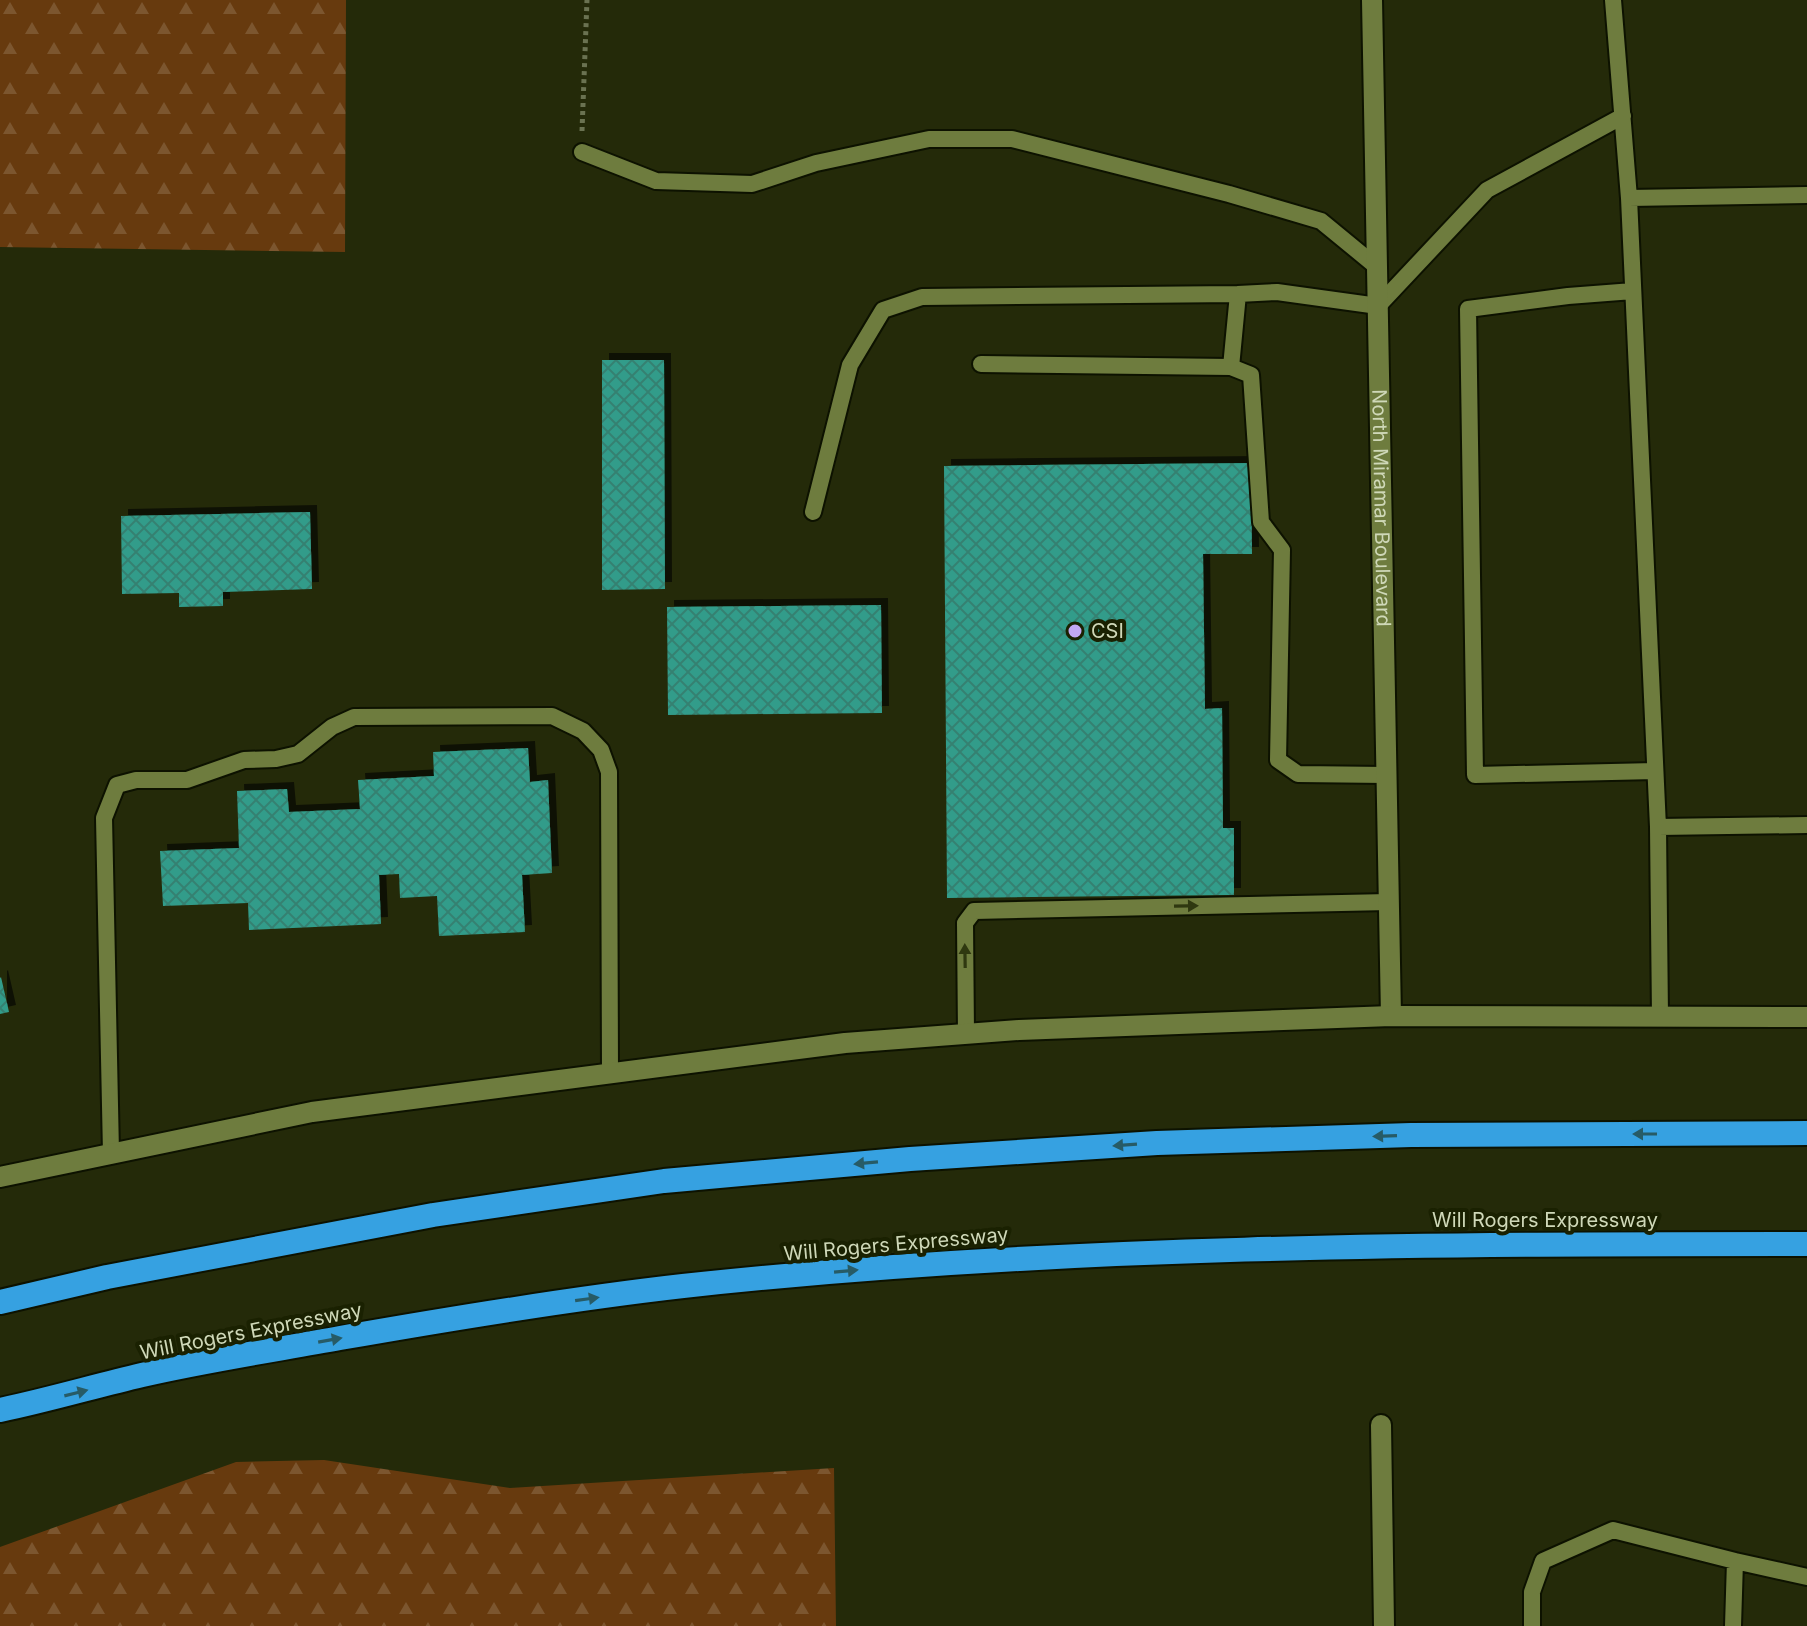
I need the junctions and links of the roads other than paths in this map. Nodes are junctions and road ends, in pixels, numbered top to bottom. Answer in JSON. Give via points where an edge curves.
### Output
{"nodes":[{"id":1,"x":1372,"y":0,"type":"edge"},
{"id":2,"x":1613,"y":0,"type":"edge"},
{"id":3,"x":1623,"y":116,"type":"junction"},
{"id":4,"x":582,"y":152,"type":"road end"},
{"id":5,"x":1807,"y":195,"type":"edge"},
{"id":6,"x":1629,"y":198,"type":"junction"},
{"id":7,"x":1377,"y":267,"type":"junction"},
{"id":8,"x":1633,"y":291,"type":"junction"},
{"id":9,"x":1238,"y":294,"type":"junction"},
{"id":10,"x":1378,"y":306,"type":"junction"},
{"id":11,"x":981,"y":364,"type":"dead end"},
{"id":12,"x":1231,"y":367,"type":"junction"},
{"id":13,"x":813,"y":512,"type":"dead end"},
{"id":14,"x":1655,"y":771,"type":"junction"},
{"id":15,"x":1386,"y":775,"type":"junction"},
{"id":16,"x":1807,"y":825,"type":"edge"},
{"id":17,"x":1658,"y":827,"type":"junction"},
{"id":18,"x":1389,"y":902,"type":"junction"},
{"id":19,"x":1391,"y":1016,"type":"junction"},
{"id":20,"x":1660,"y":1017,"type":"junction"},
{"id":21,"x":1807,"y":1017,"type":"edge"},
{"id":22,"x":966,"y":1034,"type":"junction"},
{"id":23,"x":610,"y":1072,"type":"junction"},
{"id":24,"x":1807,"y":1121,"type":"edge"},
{"id":25,"x":1807,"y":1133,"type":"edge"},
{"id":26,"x":1697,"y":1134,"type":"junction"},
{"id":27,"x":111,"y":1153,"type":"junction"},
{"id":28,"x":0,"y":1177,"type":"edge"},
{"id":29,"x":1807,"y":1244,"type":"edge"},
{"id":30,"x":0,"y":1302,"type":"edge"},
{"id":31,"x":0,"y":1410,"type":"edge"},
{"id":32,"x":1381,"y":1425,"type":"dead end"},
{"id":33,"x":1735,"y":1561,"type":"junction"},
{"id":34,"x":1807,"y":1577,"type":"edge"},
{"id":35,"x":1384,"y":1626,"type":"edge"},
{"id":36,"x":1532,"y":1626,"type":"edge"},
{"id":37,"x":1733,"y":1626,"type":"edge"}],
"edges":[{"from":1,"to":7,"type":"street","name":"North Miramar Boulevard"},
{"from":2,"to":3,"type":"lane"},
{"from":3,"to":6,"type":"lane"},
{"from":3,"to":10,"type":"lane","via":[[1487,190]]},
{"from":4,"to":7,"type":"lane","via":[[656,181],[752,184],[816,163],[929,139],[1012,139],[1321,221]]},
{"from":5,"to":6,"type":"lane"},
{"from":6,"to":8,"type":"lane"},
{"from":7,"to":10,"type":"street","name":"North Miramar Boulevard"},
{"from":8,"to":14,"type":"lane"},
{"from":8,"to":14,"type":"lane","via":[[1468,309],[1475,775]]},
{"from":9,"to":10,"type":"lane","via":[[1277,292]]},
{"from":9,"to":12,"type":"lane"},
{"from":9,"to":13,"type":"lane","via":[[922,297],[883,310],[850,365]]},
{"from":10,"to":15,"type":"street","name":"North Miramar Boulevard"},
{"from":11,"to":12,"type":"lane"},
{"from":12,"to":15,"type":"lane","via":[[1251,375],[1261,522],[1282,550],[1278,760],[1298,774]]},
{"from":14,"to":17,"type":"lane"},
{"from":15,"to":18,"type":"street","name":"North Miramar Boulevard"},
{"from":16,"to":17,"type":"lane"},
{"from":17,"to":20,"type":"lane"},
{"from":18,"to":19,"type":"street","name":"North Miramar Boulevard"},
{"from":22,"to":18,"type":"lane","one_way":true,"via":[[965,923],[974,911]]},
{"from":19,"to":20,"type":"street"},
{"from":19,"to":22,"type":"street"},
{"from":20,"to":21,"type":"street"},
{"from":22,"to":23,"type":"street"},
{"from":23,"to":27,"type":"street","via":[[312,1112]]},
{"from":23,"to":27,"type":"lane","via":[[609,772],[601,750],[583,731],[552,716],[354,717],[298,754],[244,760],[187,780],[117,785],[104,818]]},
{"from":24,"to":26,"type":"highway"},
{"from":25,"to":26,"type":"highway"},
{"from":26,"to":30,"type":"highway","one_way":true,"via":[[1157,1143],[664,1181],[433,1215]]},
{"from":27,"to":28,"type":"street"},
{"from":31,"to":29,"type":"highway","name":"Will Rogers Expressway","one_way":true,"via":[[143,1375],[302,1345],[682,1286],[1068,1255],[1420,1244]]},
{"from":32,"to":35,"type":"street"},
{"from":33,"to":34,"type":"lane"},
{"from":33,"to":36,"type":"lane","via":[[1613,1530],[1543,1561],[1532,1592]]},
{"from":33,"to":37,"type":"lane"}]}
